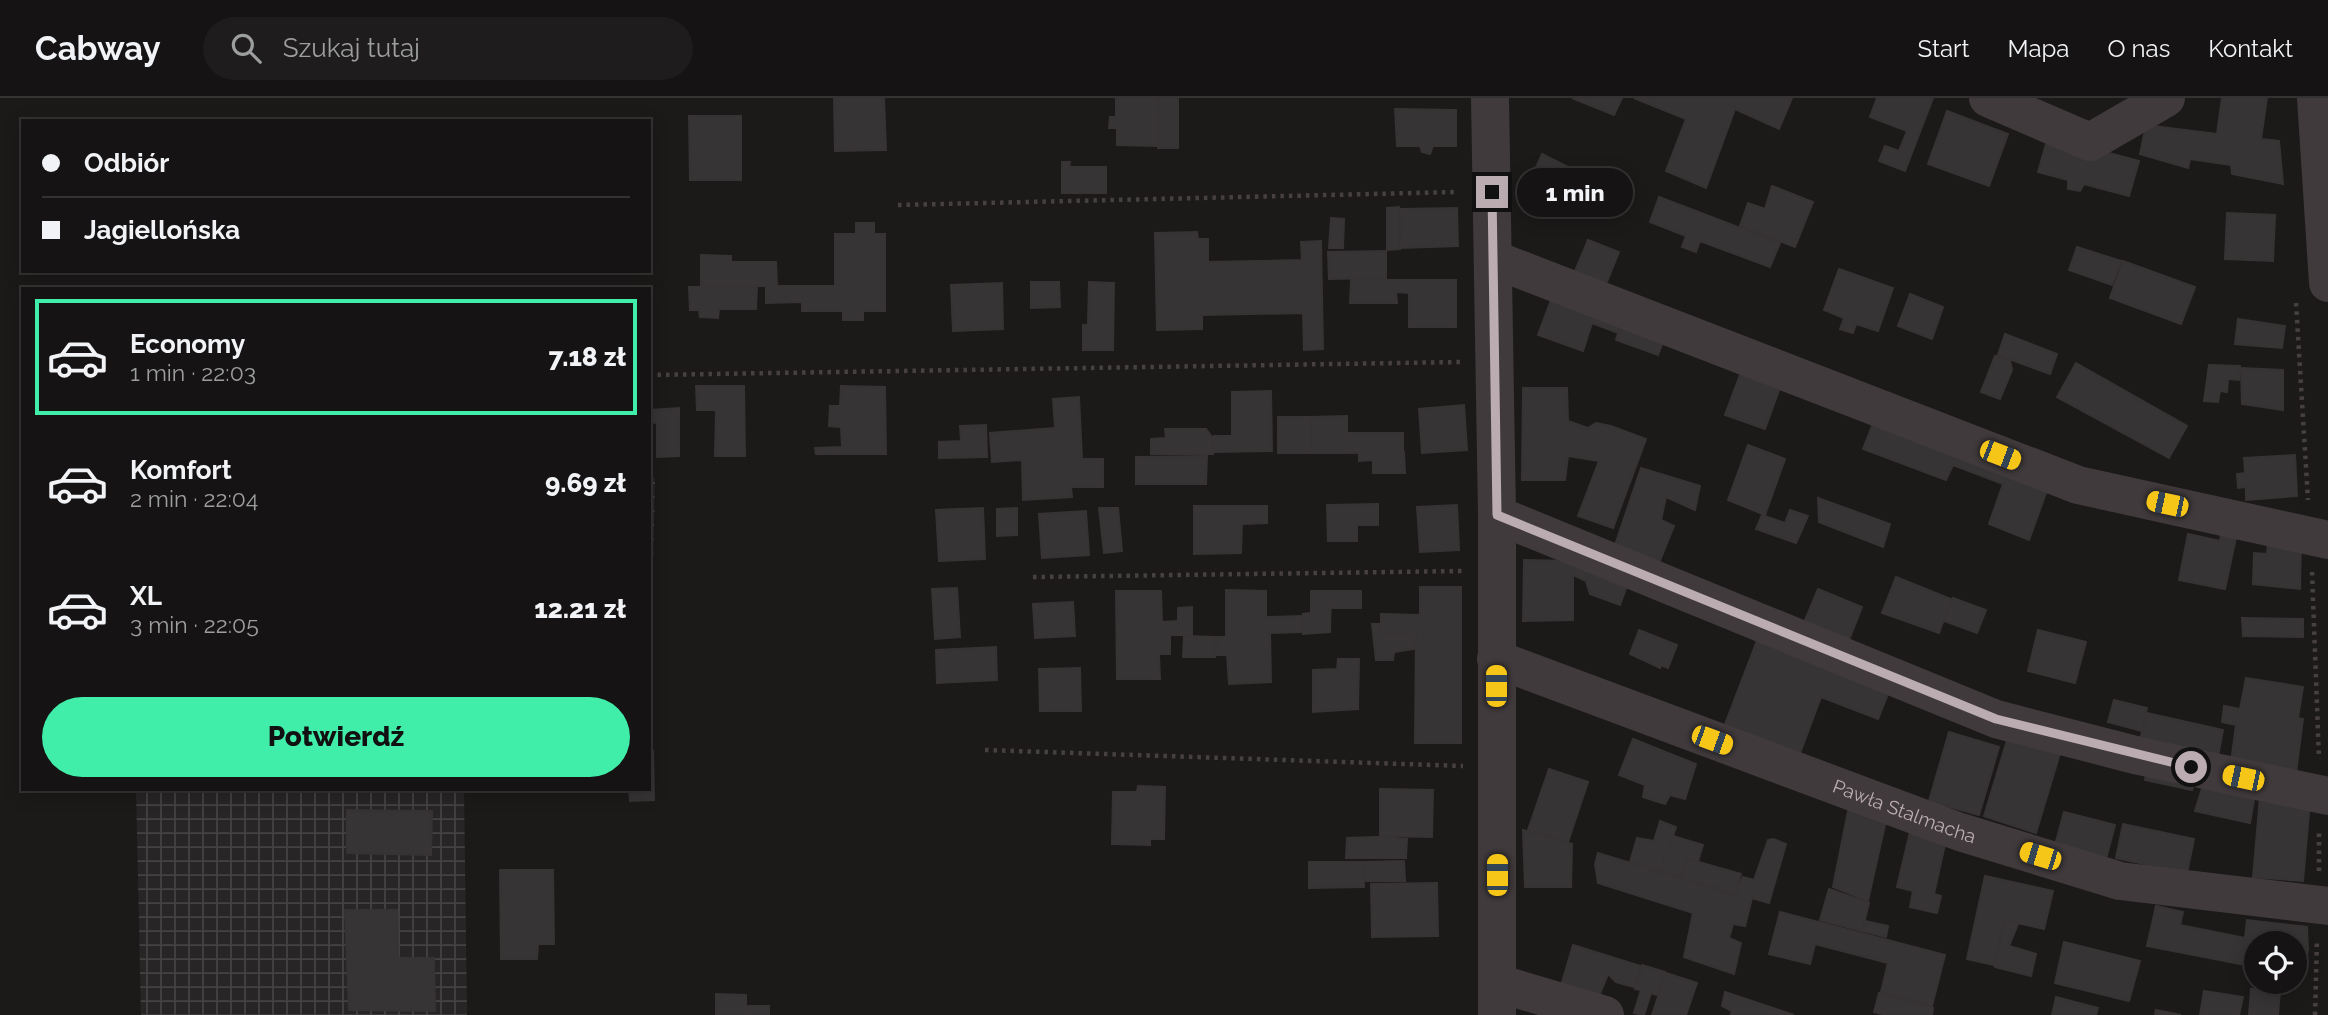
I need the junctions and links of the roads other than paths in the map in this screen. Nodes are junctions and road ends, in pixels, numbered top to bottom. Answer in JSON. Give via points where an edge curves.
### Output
{"nodes":[{"id":1,"x":1490,"y":98,"type":"edge"},
{"id":2,"x":1988,"y":98,"type":"edge"},
{"id":3,"x":2166,"y":98,"type":"edge"},
{"id":4,"x":2316,"y":98,"type":"edge"},
{"id":5,"x":1493,"y":259,"type":"junction"},
{"id":6,"x":2328,"y":283,"type":"edge"},
{"id":7,"x":1497,"y":515,"type":"junction"},
{"id":8,"x":2328,"y":540,"type":"edge"},
{"id":9,"x":1496,"y":659,"type":"junction"},
{"id":10,"x":2328,"y":796,"type":"edge"},
{"id":11,"x":2328,"y":906,"type":"edge"},
{"id":12,"x":1497,"y":999,"type":"edge"},
{"id":13,"x":1605,"y":1015,"type":"edge"}],
"edges":[{"from":1,"to":5,"type":"street"},
{"from":2,"to":3,"type":"street","via":[[2090,142]]},
{"from":4,"to":6,"type":"street"},
{"from":5,"to":7,"type":"street"},
{"from":5,"to":8,"type":"street","via":[[2078,485]]},
{"from":7,"to":9,"type":"street"},
{"from":7,"to":10,"type":"street","via":[[1996,719],[2139,756]]},
{"from":9,"to":11,"type":"street","name":"Pawła Stalmacha","via":[[1960,832],[2120,881]]},
{"from":9,"to":12,"type":"street"},
{"from":12,"to":13,"type":"street"}]}
